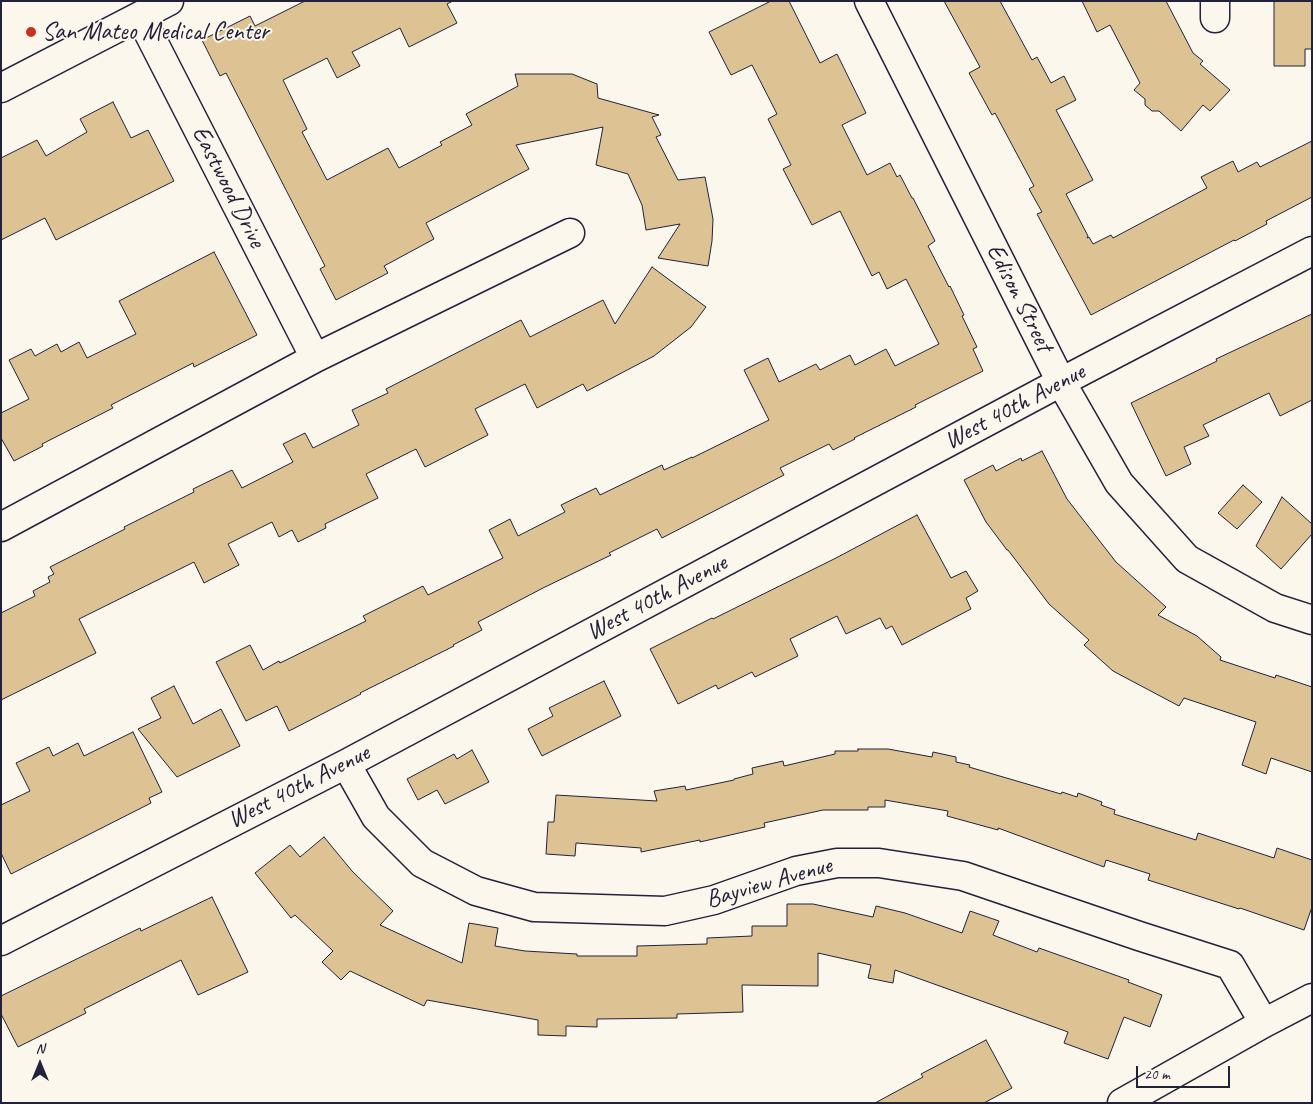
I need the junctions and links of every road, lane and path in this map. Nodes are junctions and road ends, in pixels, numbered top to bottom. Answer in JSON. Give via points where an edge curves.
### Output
{"nodes":[{"id":1,"x":169,"y":1,"type":"edge"},
{"id":2,"x":869,"y":1,"type":"edge"},
{"id":3,"x":140,"y":16,"type":"junction"},
{"id":4,"x":1,"y":88,"type":"edge"},
{"id":5,"x":570,"y":233,"type":"dead end"},
{"id":6,"x":1312,"y":251,"type":"edge"},
{"id":7,"x":315,"y":358,"type":"junction"},
{"id":8,"x":1061,"y":382,"type":"junction"},
{"id":9,"x":1,"y":527,"type":"edge"},
{"id":10,"x":1312,"y":620,"type":"edge"},
{"id":11,"x":346,"y":764,"type":"junction"},
{"id":12,"x":1,"y":941,"type":"edge"},
{"id":13,"x":1312,"y":998,"type":"edge"},
{"id":14,"x":1264,"y":1023,"type":"junction"},
{"id":15,"x":1122,"y":1103,"type":"edge"}],
"edges":[{"from":1,"to":3,"type":"street"},
{"from":2,"to":8,"type":"street","name":"Edison Street"},
{"from":3,"to":4,"type":"street"},
{"from":3,"to":7,"type":"street","name":"Eastwood Drive"},
{"from":5,"to":7,"type":"street"},
{"from":6,"to":8,"type":"street","name":"West 40th Avenue"},
{"from":7,"to":9,"type":"street"},
{"from":8,"to":10,"type":"street","name":"Edison Street","via":[[1119,483],[1186,559],[1275,608]]},
{"from":8,"to":11,"type":"street","name":"West 40th Avenue"},
{"from":11,"to":12,"type":"street","name":"West 40th Avenue"},
{"from":11,"to":14,"type":"street","name":"Bayview Avenue","via":[[376,817],[422,863],[486,894],[534,907],[664,911],[714,900],[796,872],[837,863],[879,863],[964,876],[1230,965]]},
{"from":13,"to":14,"type":"street"},
{"from":14,"to":15,"type":"street"}]}
